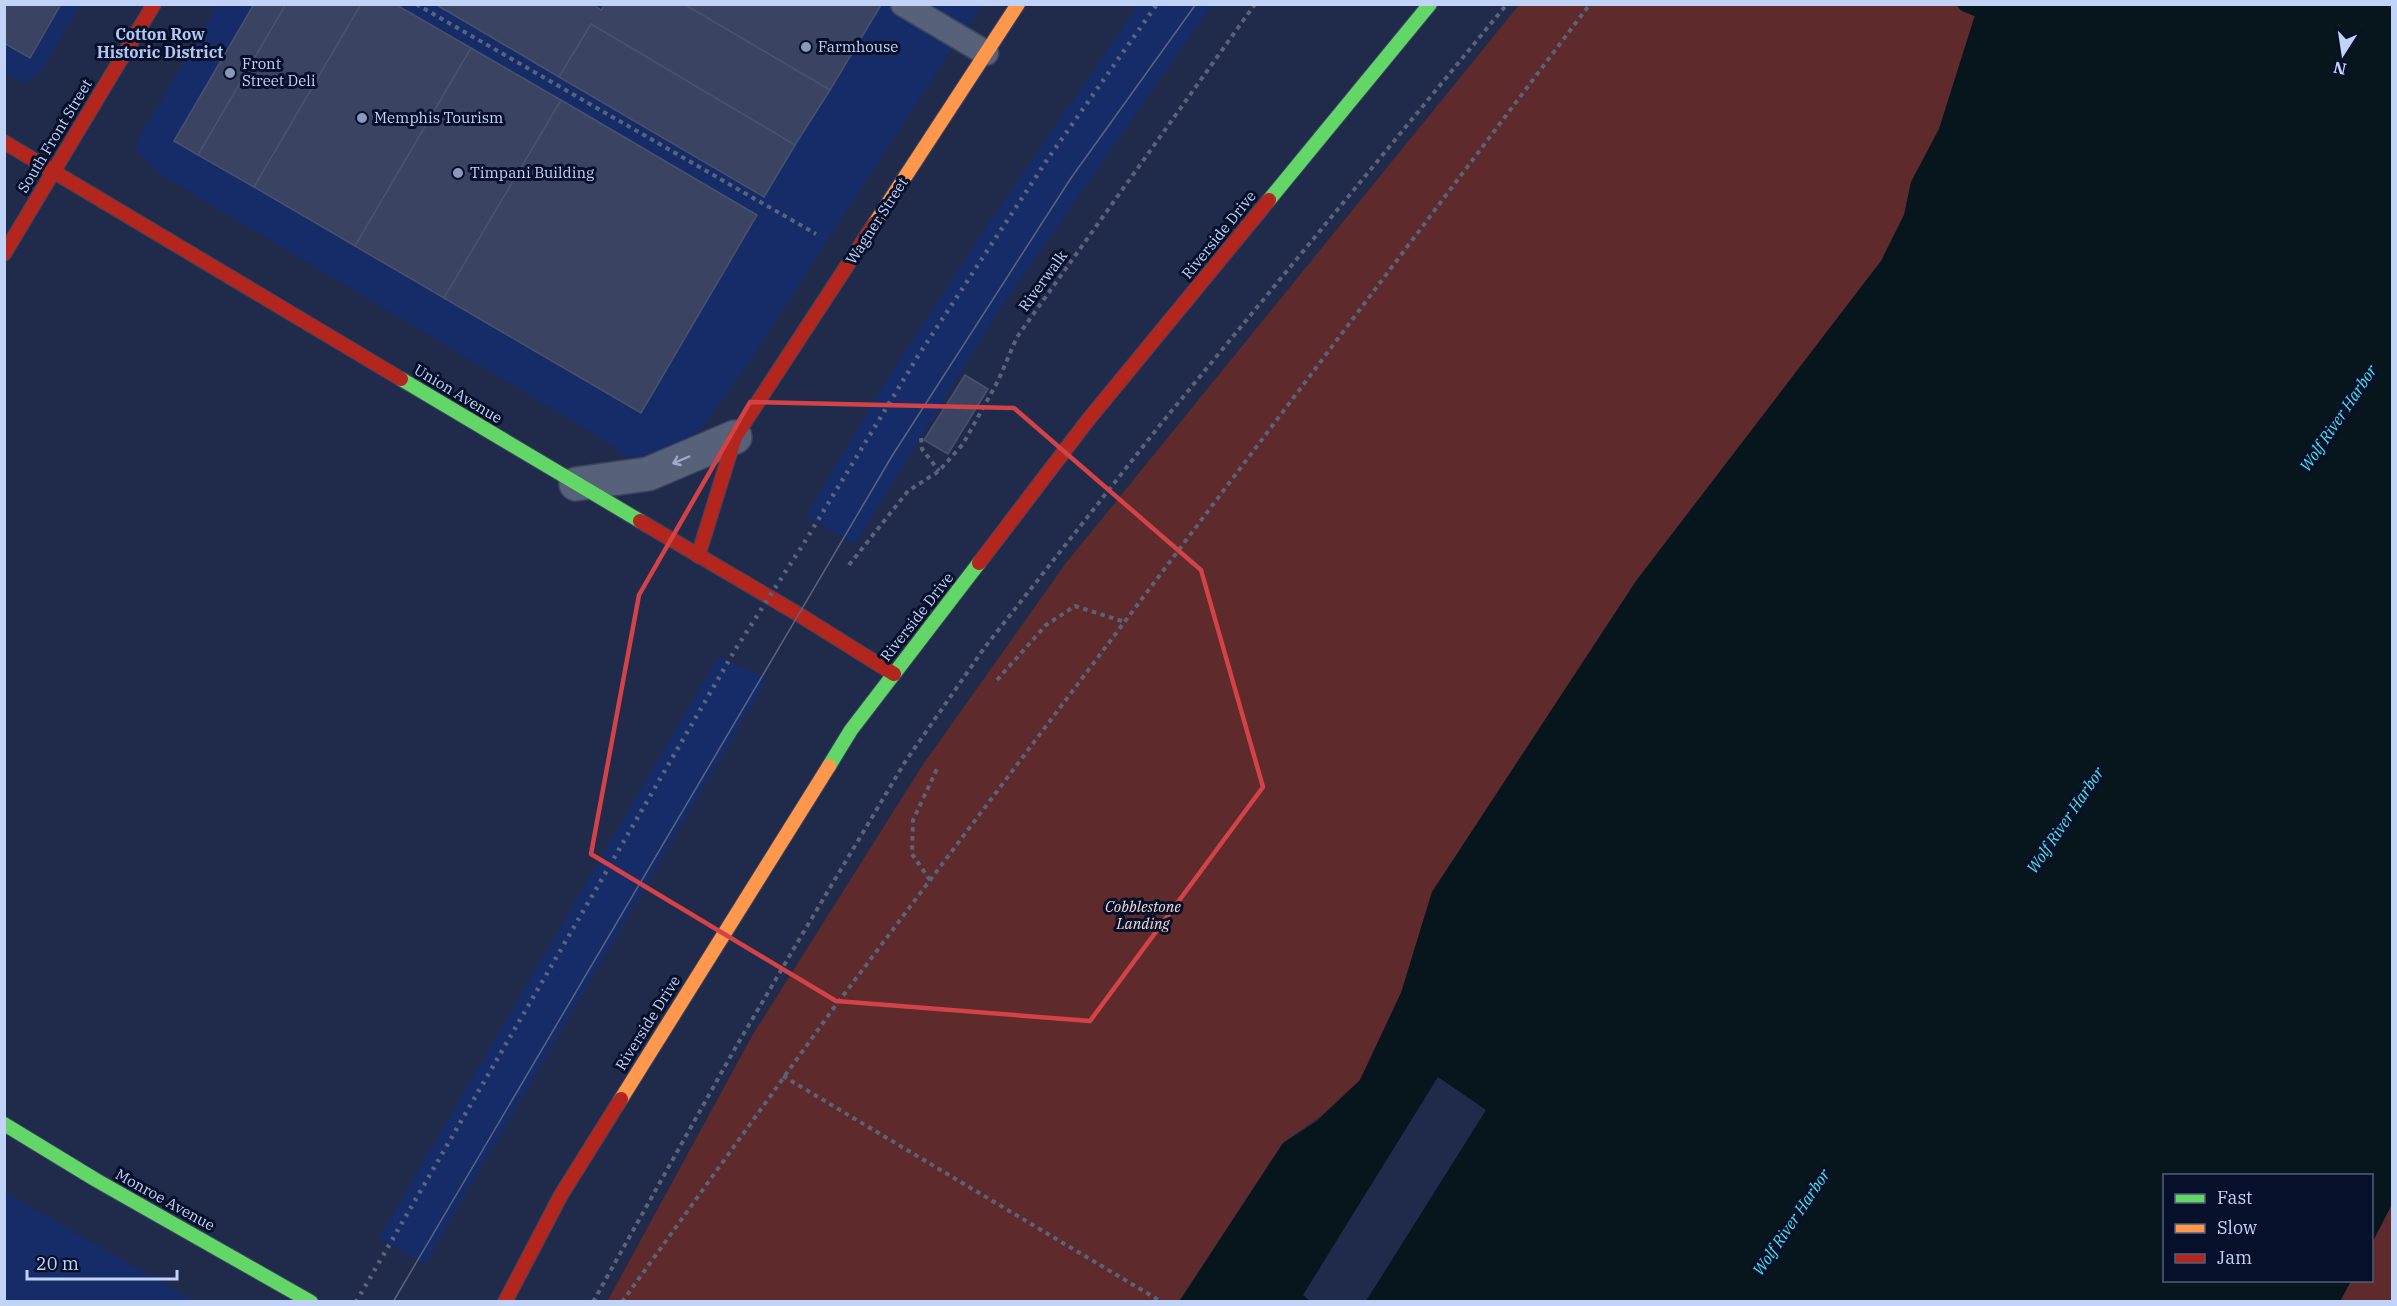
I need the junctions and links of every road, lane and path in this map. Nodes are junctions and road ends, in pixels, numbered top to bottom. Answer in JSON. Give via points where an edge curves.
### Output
{"nodes":[{"id":1,"x":154,"y":4,"type":"edge"},
{"id":2,"x":417,"y":4,"type":"edge"},
{"id":3,"x":903,"y":4,"type":"edge"},
{"id":4,"x":1018,"y":4,"type":"edge"},
{"id":5,"x":1255,"y":4,"type":"edge"},
{"id":6,"x":1430,"y":4,"type":"edge"},
{"id":7,"x":1508,"y":4,"type":"edge"},
{"id":8,"x":1590,"y":4,"type":"edge"},
{"id":9,"x":986,"y":53,"type":"junction"},
{"id":10,"x":4,"y":142,"type":"edge"},
{"id":11,"x":53,"y":171,"type":"junction"},
{"id":12,"x":819,"y":236,"type":"dead end"},
{"id":13,"x":4,"y":254,"type":"edge"},
{"id":14,"x":735,"y":437,"type":"junction"},
{"id":15,"x":921,"y":438,"type":"dead end"},
{"id":16,"x":939,"y":471,"type":"junction"},
{"id":17,"x":576,"y":484,"type":"junction"},
{"id":18,"x":698,"y":556,"type":"junction"},
{"id":19,"x":849,"y":565,"type":"dead end"},
{"id":20,"x":1125,"y":622,"type":"junction"},
{"id":21,"x":894,"y":674,"type":"junction"},
{"id":22,"x":997,"y":680,"type":"dead end"},
{"id":23,"x":937,"y":769,"type":"dead end"},
{"id":24,"x":930,"y":880,"type":"junction"},
{"id":25,"x":783,"y":1076,"type":"junction"},
{"id":26,"x":4,"y":1124,"type":"edge"},
{"id":27,"x":311,"y":1302,"type":"edge"},
{"id":28,"x":505,"y":1302,"type":"edge"},
{"id":29,"x":593,"y":1302,"type":"edge"},
{"id":30,"x":622,"y":1302,"type":"edge"},
{"id":31,"x":1162,"y":1302,"type":"edge"}],
"edges":[{"from":1,"to":11,"type":"main road","name":"South Front Street"},
{"from":2,"to":12,"type":"path"},
{"from":3,"to":9,"type":"lane"},
{"from":4,"to":9,"type":"main road","name":"Wagner Street"},
{"from":5,"to":16,"type":"path","name":"Riverwalk","via":[[1017,337],[963,444]]},
{"from":6,"to":21,"type":"main road","name":"Riverside Drive","via":[[1088,420]]},
{"from":7,"to":29,"type":"path","via":[[1160,425],[985,647],[905,762],[733,1052]]},
{"from":8,"to":20,"type":"path"},
{"from":9,"to":14,"type":"main road","name":"Wagner Street"},
{"from":10,"to":11,"type":"main road","name":"Union Avenue"},
{"from":11,"to":13,"type":"main road","name":"South Front Street"},
{"from":11,"to":17,"type":"main road","name":"Union Avenue"},
{"from":14,"to":17,"type":"street","one_way":true,"via":[[648,474]]},
{"from":14,"to":18,"type":"main road","name":"Wagner Street"},
{"from":15,"to":16,"type":"path","via":[[922,449]]},
{"from":16,"to":19,"type":"path","name":"Riverwalk","via":[[908,491]]},
{"from":17,"to":18,"type":"main road","name":"Union Avenue"},
{"from":18,"to":21,"type":"main road","name":"Union Avenue"},
{"from":20,"to":22,"type":"path","via":[[1075,606],[1046,625]]},
{"from":20,"to":24,"type":"path"},
{"from":21,"to":28,"type":"main road","name":"Riverside Drive","via":[[851,730],[561,1195]]},
{"from":23,"to":24,"type":"path","via":[[913,820],[912,854]]},
{"from":24,"to":25,"type":"path"},
{"from":25,"to":30,"type":"path"},
{"from":25,"to":31,"type":"path"},
{"from":26,"to":27,"type":"main road","name":"Monroe Avenue"}]}
